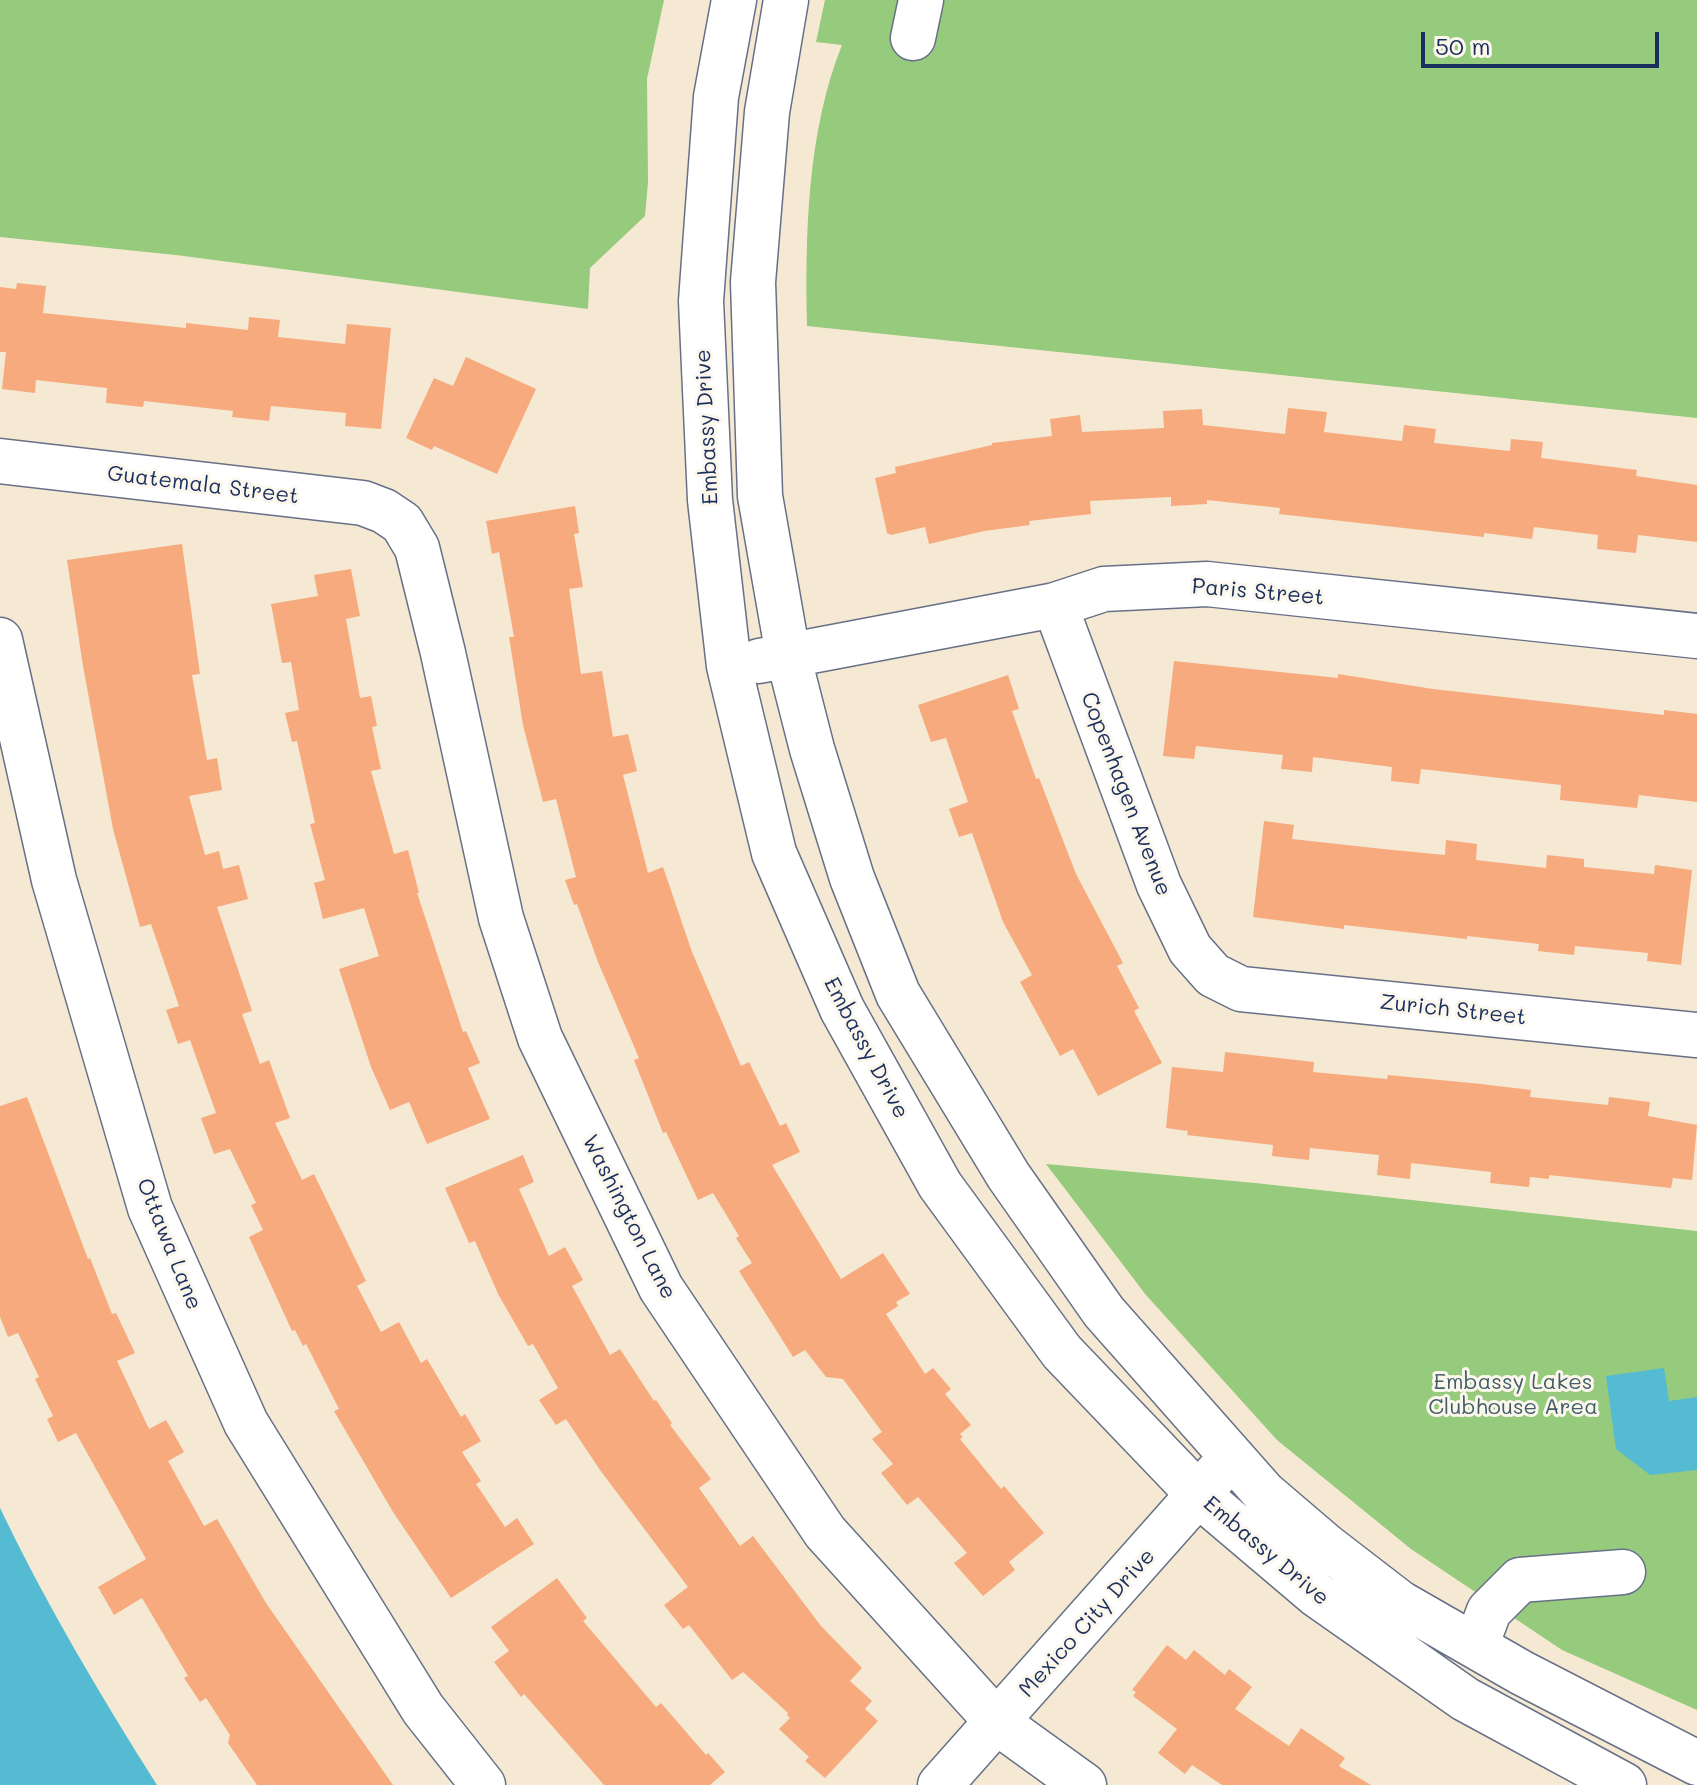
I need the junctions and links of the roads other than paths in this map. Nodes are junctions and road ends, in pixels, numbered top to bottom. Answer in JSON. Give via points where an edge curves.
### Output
{"nodes":[{"id":1,"x":734,"y":0,"type":"edge"},
{"id":2,"x":786,"y":0,"type":"edge"},
{"id":3,"x":1,"y":467,"type":"edge"},
{"id":4,"x":402,"y":523,"type":"joint"},
{"id":5,"x":1055,"y":605,"type":"junction"},
{"id":6,"x":1697,"y":636,"type":"edge"},
{"id":7,"x":0,"y":640,"type":"edge"},
{"id":8,"x":788,"y":655,"type":"junction"},
{"id":9,"x":729,"y":666,"type":"junction"},
{"id":10,"x":1213,"y":975,"type":"joint"},
{"id":11,"x":1697,"y":1035,"type":"edge"},
{"id":12,"x":1230,"y":1458,"type":"junction"},
{"id":13,"x":1199,"y":1495,"type":"junction"},
{"id":14,"x":1623,"y":1572,"type":"dead end"},
{"id":15,"x":1476,"y":1646,"type":"junction"},
{"id":16,"x":998,"y":1723,"type":"junction"},
{"id":17,"x":1697,"y":1763,"type":"edge"},
{"id":18,"x":483,"y":1785,"type":"edge"},
{"id":19,"x":940,"y":1785,"type":"edge"},
{"id":20,"x":1084,"y":1785,"type":"edge"},
{"id":21,"x":1624,"y":1785,"type":"edge"}],
"edges":[{"from":1,"to":9,"type":"street","name":"Embassy Drive","via":[[716,97],[701,301],[710,500]]},
{"from":2,"to":8,"type":"street","name":"Embassy Drive","via":[[767,112],[753,282],[760,496]]},
{"from":3,"to":4,"type":"street","name":"Guatemala Street","via":[[363,503]]},
{"from":4,"to":16,"type":"street","name":"Washington Lane","via":[[417,548],[501,918],[540,1038],[661,1288],[825,1532]]},
{"from":5,"to":6,"type":"street","name":"Paris Street","via":[[1104,589],[1207,584]]},
{"from":5,"to":8,"type":"street","name":"Paris Street"},
{"from":5,"to":10,"type":"street","name":"Copenhagen Avenue","via":[[1159,885],[1190,949]]},
{"from":7,"to":18,"type":"street","name":"Ottawa Lane","via":[[54,880],[150,1208],[246,1423],[423,1709]]},
{"from":8,"to":9,"type":"street","name":"Paris Street"},
{"from":8,"to":12,"type":"street","name":"Embassy Drive","via":[[852,878],[898,994],[1008,1175],[1104,1312]]},
{"from":9,"to":13,"type":"street","name":"Embassy Drive","via":[[774,853],[842,1009],[940,1185],[1062,1352]]},
{"from":10,"to":11,"type":"street","name":"Zurich Street","via":[[1241,989]]},
{"from":12,"to":13,"type":"street","name":"Mexico City Drive"},
{"from":12,"to":15,"type":"street","name":"Embassy Drive","via":[[1264,1493],[1388,1594]]},
{"from":13,"to":16,"type":"street","name":"Mexico City Drive"},
{"from":13,"to":21,"type":"street","name":"Embassy Drive","via":[[1317,1595],[1465,1699]]},
{"from":14,"to":15,"type":"street","via":[[1520,1580],[1489,1611]]},
{"from":15,"to":17,"type":"street","name":"Embassy Drive"},
{"from":16,"to":19,"type":"street","name":"Mexico City Drive"},
{"from":16,"to":20,"type":"street","name":"Washington Lane"}]}
